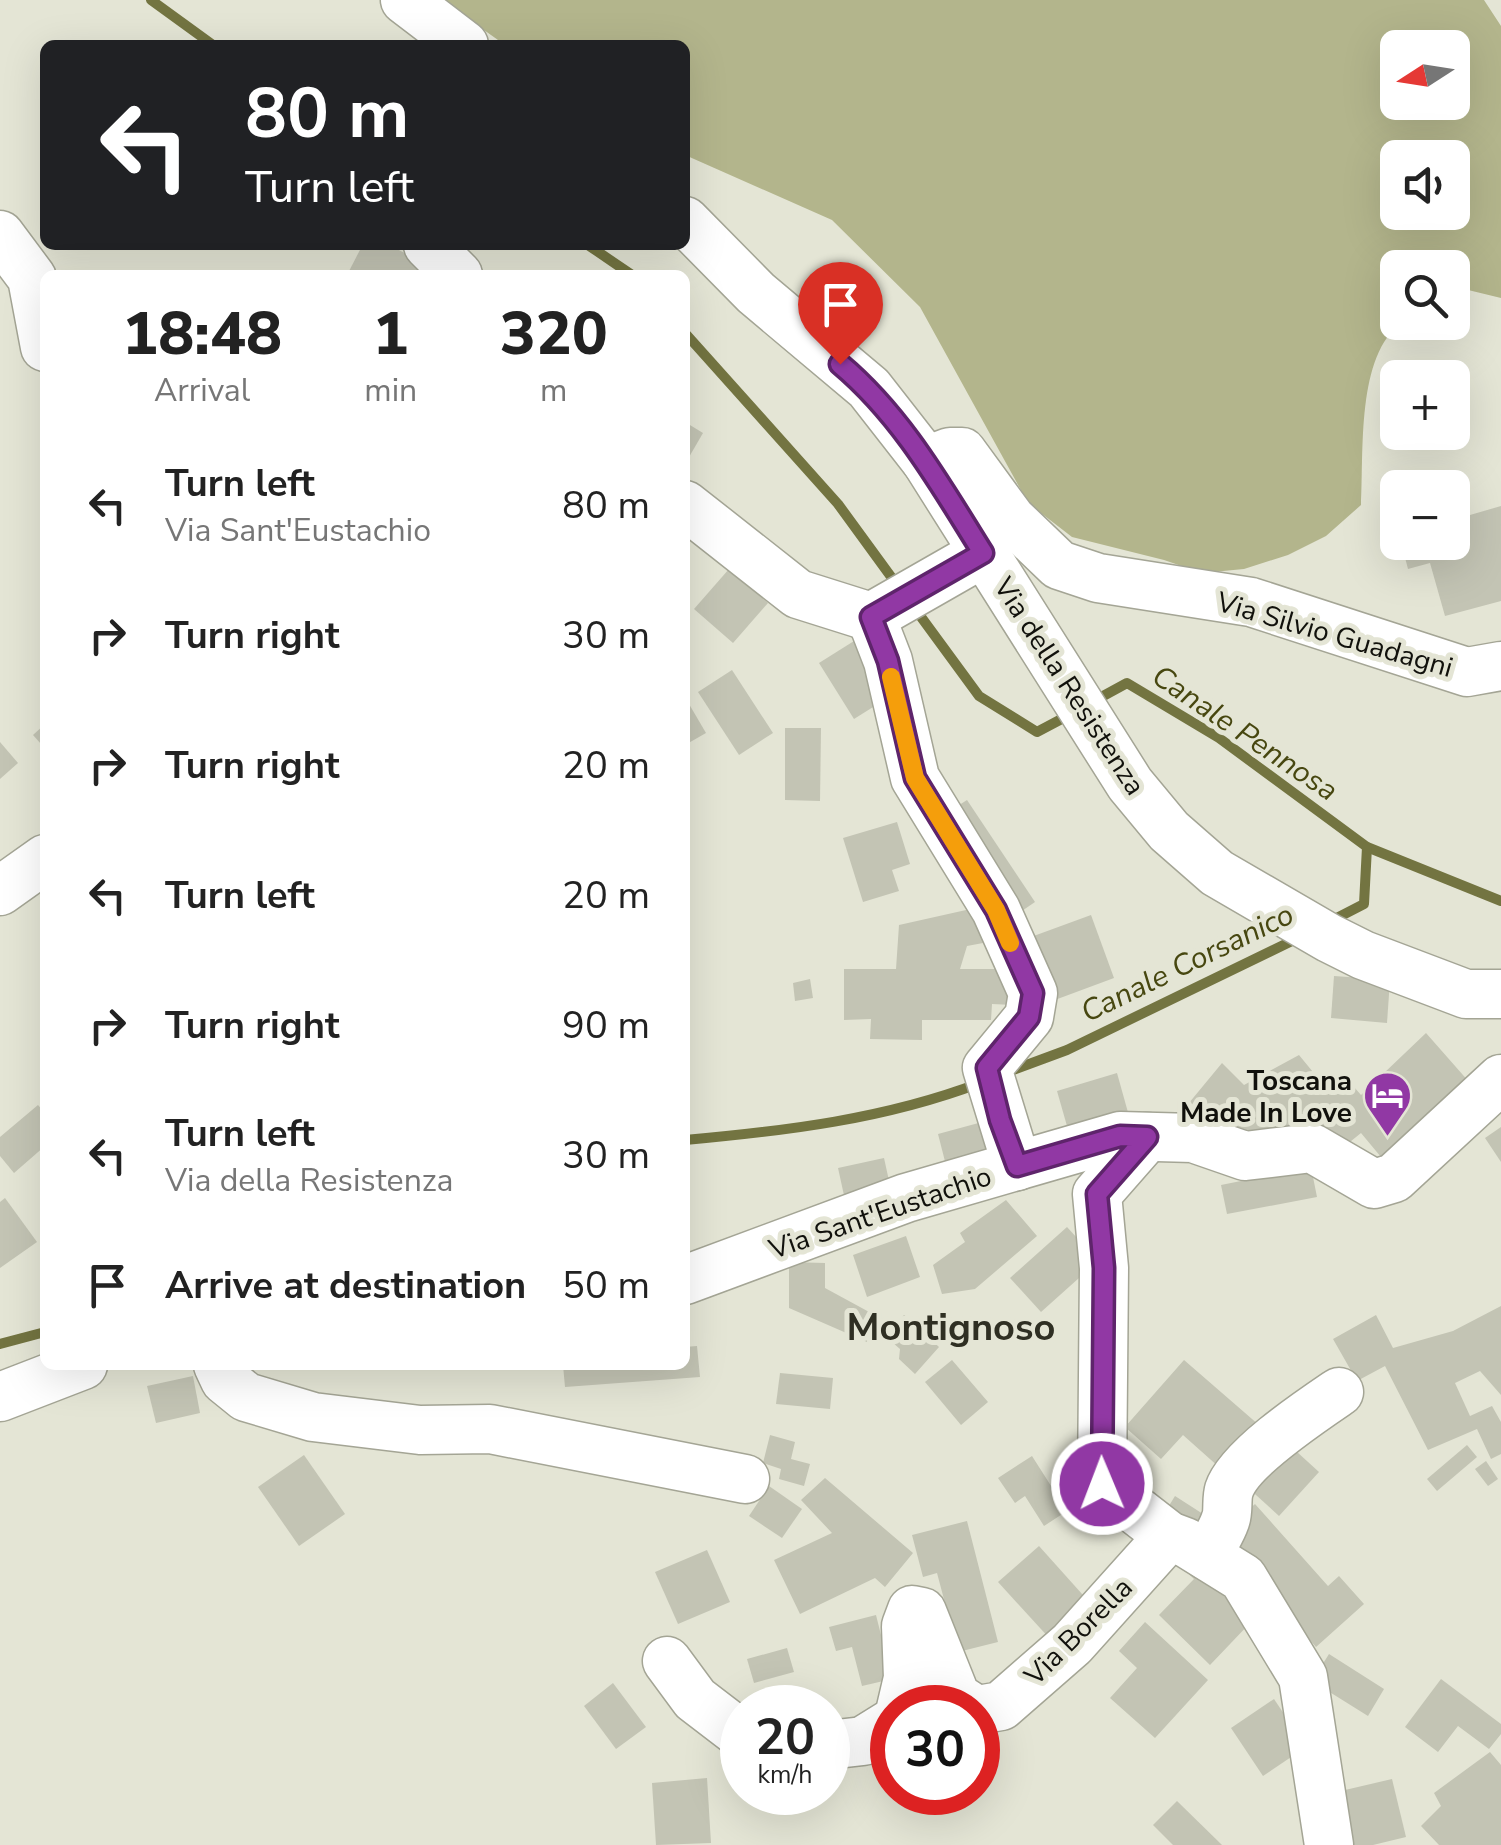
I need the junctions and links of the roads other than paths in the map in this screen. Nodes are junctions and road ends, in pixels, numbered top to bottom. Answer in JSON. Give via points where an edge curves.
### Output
{"nodes":[{"id":1,"x":405,"y":0,"type":"edge"},
{"id":2,"x":457,"y":40,"type":"edge"},
{"id":3,"x":690,"y":226,"type":"edge"},
{"id":4,"x":0,"y":235,"type":"edge"},
{"id":5,"x":433,"y":250,"type":"edge"},
{"id":6,"x":453,"y":270,"type":"edge"},
{"id":7,"x":40,"y":320,"type":"edge"},
{"id":8,"x":926,"y":460,"type":"junction"},
{"id":9,"x":690,"y":509,"type":"edge"},
{"id":10,"x":963,"y":565,"type":"junction"},
{"id":11,"x":871,"y":617,"type":"junction"},
{"id":12,"x":1501,"y":666,"type":"edge"},
{"id":13,"x":40,"y":863,"type":"edge"},
{"id":14,"x":0,"y":891,"type":"edge"},
{"id":15,"x":1501,"y":994,"type":"edge"},
{"id":16,"x":1501,"y":1079,"type":"edge"},
{"id":17,"x":1147,"y":1137,"type":"junction"},
{"id":18,"x":1017,"y":1166,"type":"junction"},
{"id":19,"x":690,"y":1278,"type":"edge"},
{"id":20,"x":70,"y":1370,"type":"edge"},
{"id":21,"x":220,"y":1370,"type":"edge"},
{"id":22,"x":1339,"y":1392,"type":"dead end"},
{"id":23,"x":0,"y":1397,"type":"edge"},
{"id":24,"x":745,"y":1479,"type":"dead end"},
{"id":25,"x":1189,"y":1546,"type":"junction"},
{"id":26,"x":667,"y":1662,"type":"dead end"},
{"id":27,"x":906,"y":1685,"type":"edge"},
{"id":28,"x":951,"y":1685,"type":"edge"},
{"id":29,"x":1000,"y":1706,"type":"edge"},
{"id":30,"x":720,"y":1718,"type":"edge"},
{"id":31,"x":1330,"y":1845,"type":"edge"}],
"edges":[{"from":1,"to":2,"type":"street"},
{"from":3,"to":8,"type":"street","name":"Via della Resistenza","via":[[869,388]]},
{"from":4,"to":7,"type":"street","via":[[32,278]]},
{"from":5,"to":6,"type":"street"},
{"from":8,"to":10,"type":"street","name":"Via della Resistenza"},
{"from":8,"to":12,"type":"street","name":"Via Silvio Guadagni","via":[[962,452],[1011,519],[1072,570],[1251,602],[1467,672]]},
{"from":9,"to":11,"type":"street","via":[[798,594]]},
{"from":10,"to":11,"type":"street"},
{"from":10,"to":15,"type":"street","name":"Via della Resistenza","via":[[1065,680],[1130,784],[1217,873],[1363,954],[1466,994]]},
{"from":11,"to":18,"type":"street","via":[[915,778],[996,910],[1033,993],[1029,1017],[992,1088]]},
{"from":13,"to":14,"type":"street"},
{"from":16,"to":17,"type":"street","name":"Via Sant'Eustachio","via":[[1394,1178],[1374,1184],[1312,1148],[1245,1156],[1194,1138]]},
{"from":17,"to":18,"type":"street","name":"Via Sant'Eustachio","via":[[1120,1136]]},
{"from":17,"to":25,"type":"street","via":[[1097,1194],[1104,1268],[1102,1484]]},
{"from":18,"to":19,"type":"street","name":"Via Sant'Eustachio","via":[[906,1198]]},
{"from":20,"to":23,"type":"street"},
{"from":21,"to":24,"type":"street","via":[[246,1398],[313,1417],[420,1430],[490,1429]]},
{"from":22,"to":25,"type":"street","via":[[1251,1461],[1229,1489],[1226,1520],[1214,1538]]},
{"from":25,"to":29,"type":"street","name":"Via Borella"},
{"from":25,"to":31,"type":"street","via":[[1244,1578],[1303,1677]]},
{"from":26,"to":30,"type":"street","via":[[695,1699]]},
{"from":27,"to":28,"type":"street","name":"Via Borella","via":[[912,1610],[922,1612]]}]}
